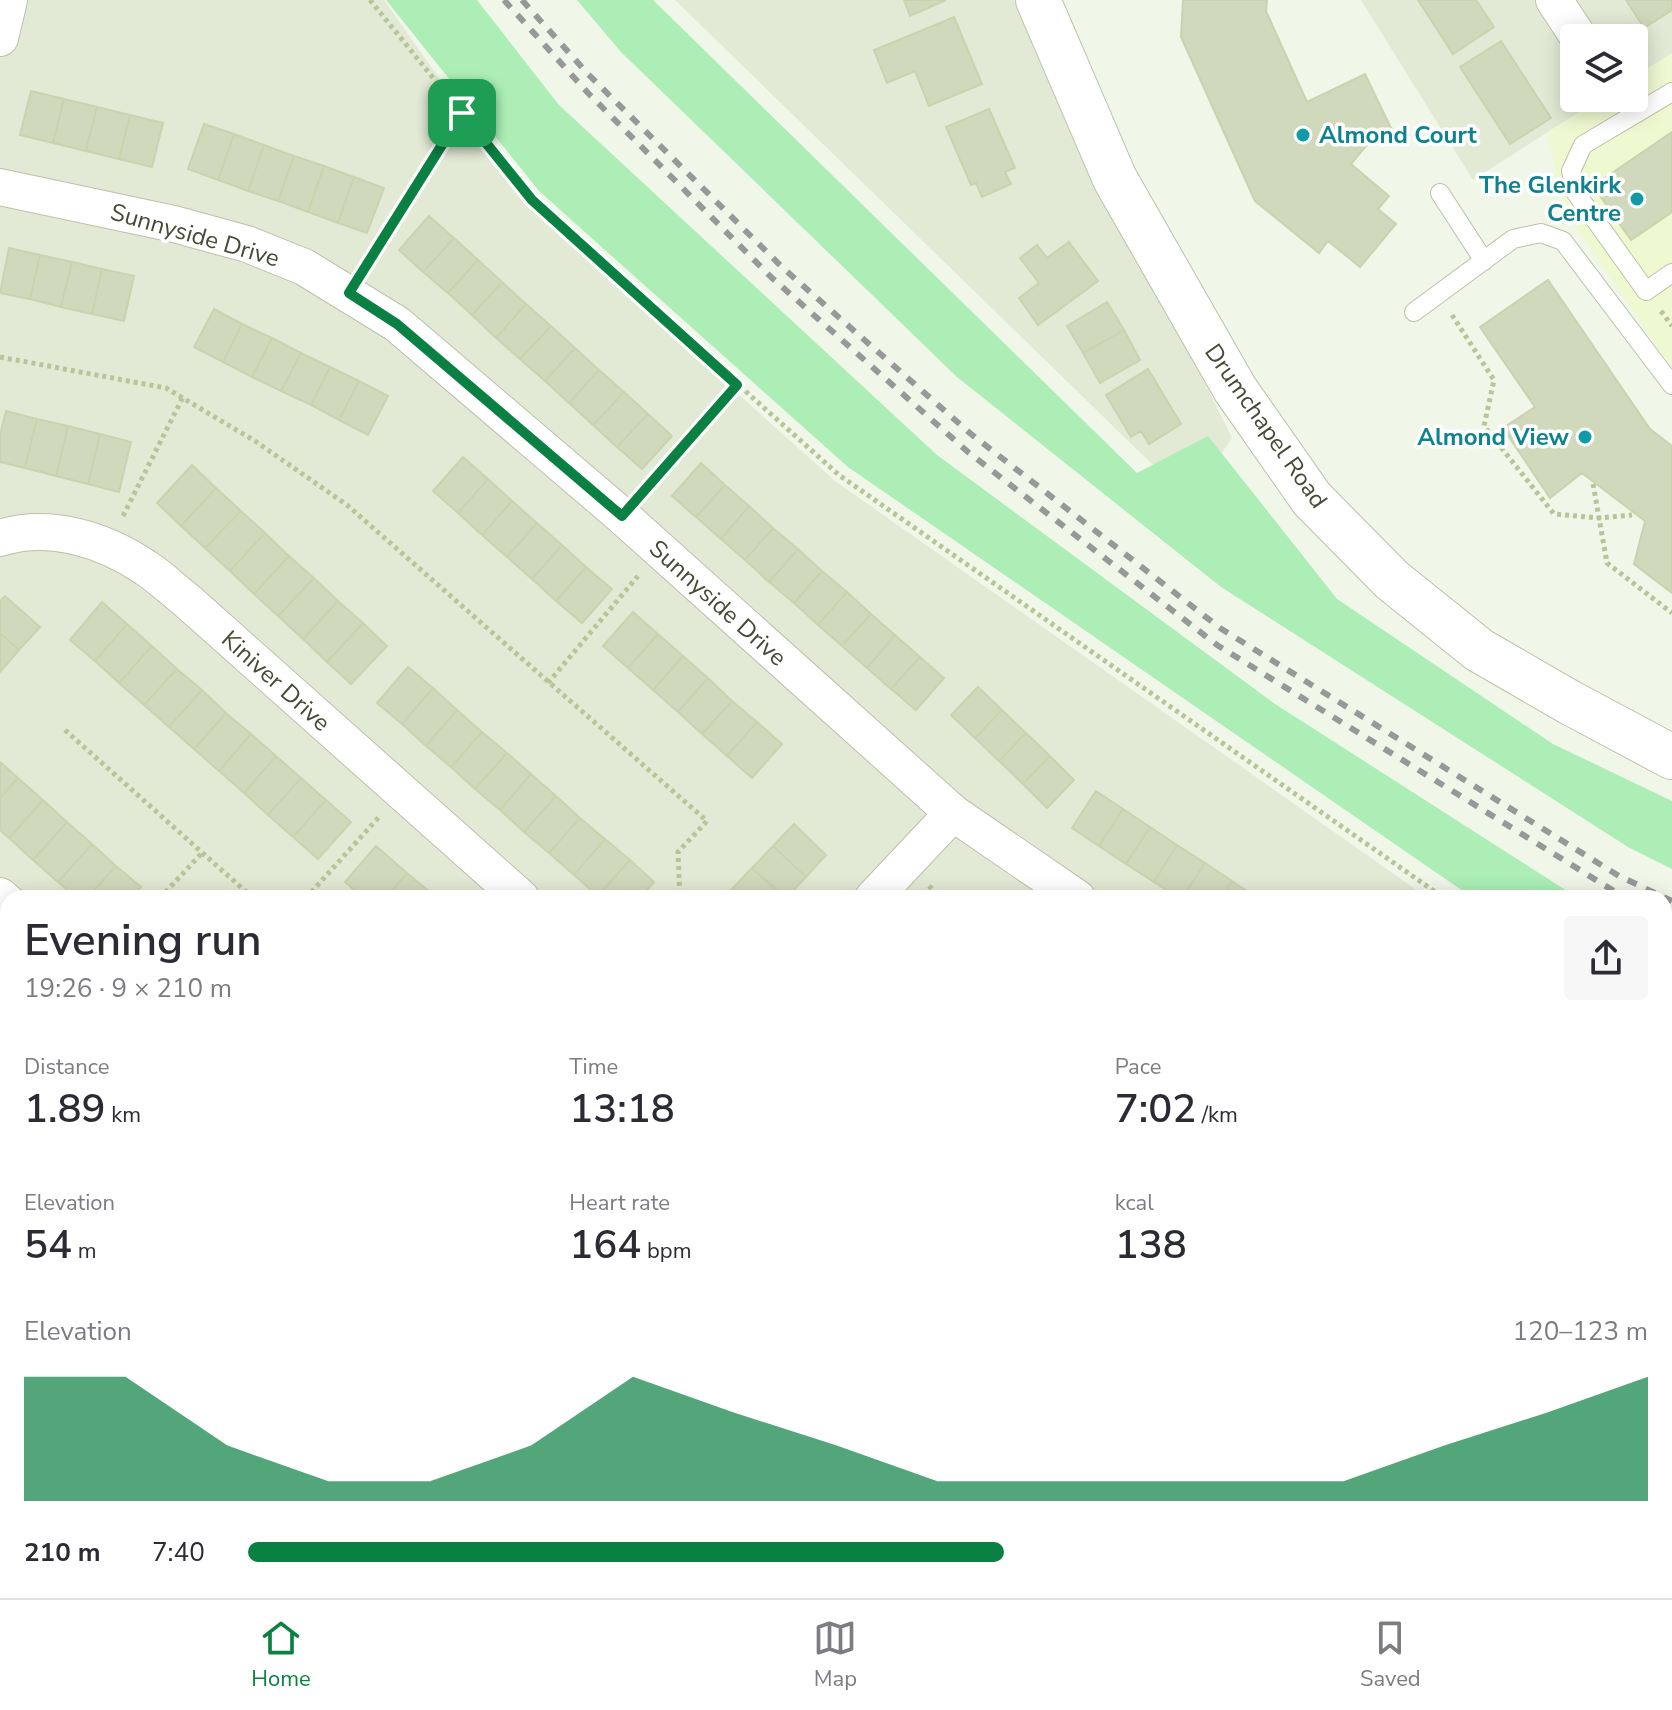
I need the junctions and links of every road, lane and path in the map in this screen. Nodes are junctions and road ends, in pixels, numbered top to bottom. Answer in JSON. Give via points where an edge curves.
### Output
{"nodes":[{"id":1,"x":9,"y":0,"type":"edge"},
{"id":2,"x":370,"y":0,"type":"edge"},
{"id":3,"x":1038,"y":0,"type":"edge"},
{"id":4,"x":1554,"y":0,"type":"edge"},
{"id":5,"x":1570,"y":24,"type":"edge"},
{"id":6,"x":0,"y":38,"type":"edge"},
{"id":7,"x":1672,"y":92,"type":"edge"},
{"id":8,"x":462,"y":113,"type":"junction"},
{"id":9,"x":0,"y":187,"type":"edge"},
{"id":10,"x":1440,"y":193,"type":"dead end"},
{"id":11,"x":1484,"y":261,"type":"junction"},
{"id":12,"x":1672,"y":273,"type":"edge"},
{"id":13,"x":349,"y":293,"type":"junction"},
{"id":14,"x":1439,"y":294,"type":"junction"},
{"id":15,"x":1414,"y":312,"type":"dead end"},
{"id":16,"x":0,"y":357,"type":"edge"},
{"id":17,"x":737,"y":385,"type":"junction"},
{"id":18,"x":1672,"y":385,"type":"edge"},
{"id":19,"x":183,"y":397,"type":"junction"},
{"id":20,"x":1593,"y":484,"type":"dead end"},
{"id":21,"x":1632,"y":515,"type":"dead end"},
{"id":22,"x":622,"y":516,"type":"junction"},
{"id":23,"x":1599,"y":518,"type":"junction"},
{"id":24,"x":0,"y":538,"type":"edge"},
{"id":25,"x":108,"y":545,"type":"junction"},
{"id":26,"x":659,"y":551,"type":"junction"},
{"id":27,"x":1672,"y":613,"type":"edge"},
{"id":28,"x":548,"y":683,"type":"junction"},
{"id":29,"x":65,"y":730,"type":"dead end"},
{"id":30,"x":1672,"y":757,"type":"edge"},
{"id":31,"x":402,"y":792,"type":"junction"},
{"id":32,"x":953,"y":813,"type":"junction"},
{"id":33,"x":202,"y":853,"type":"junction"},
{"id":34,"x":167,"y":890,"type":"edge"},
{"id":35,"x":244,"y":890,"type":"edge"},
{"id":36,"x":313,"y":890,"type":"edge"},
{"id":37,"x":512,"y":890,"type":"edge"},
{"id":38,"x":680,"y":890,"type":"edge"},
{"id":39,"x":881,"y":890,"type":"edge"},
{"id":40,"x":1065,"y":890,"type":"edge"},
{"id":41,"x":1432,"y":890,"type":"edge"}],
"edges":[{"from":1,"to":6,"type":"street"},
{"from":2,"to":8,"type":"path"},
{"from":3,"to":30,"type":"street","name":"Drumchapel Road","via":[[1115,179],[1235,389],[1312,499],[1392,580],[1479,650]]},
{"from":4,"to":5,"type":"street"},
{"from":7,"to":12,"type":"lane","via":[[1583,145],[1571,171],[1576,193],[1646,291]]},
{"from":8,"to":13,"type":"path"},
{"from":8,"to":17,"type":"path","via":[[532,200]]},
{"from":9,"to":13,"type":"street","name":"Sunnyside Drive","via":[[247,244]]},
{"from":10,"to":11,"type":"lane"},
{"from":11,"to":14,"type":"lane"},
{"from":11,"to":18,"type":"lane","via":[[1513,239],[1541,233],[1563,241]]},
{"from":13,"to":22,"type":"street","name":"Sunnyside Drive","via":[[397,324]]},
{"from":14,"to":15,"type":"lane"},
{"from":14,"to":23,"type":"path","via":[[1494,380],[1484,426],[1554,514]]},
{"from":16,"to":19,"type":"path","via":[[166,388]]},
{"from":17,"to":22,"type":"path"},
{"from":17,"to":41,"type":"path","via":[[839,475]]},
{"from":19,"to":25,"type":"path"},
{"from":19,"to":28,"type":"path","via":[[347,505]]},
{"from":20,"to":23,"type":"path"},
{"from":21,"to":23,"type":"path"},
{"from":22,"to":26,"type":"street","name":"Sunnyside Drive"},
{"from":23,"to":27,"type":"path","via":[[1607,563]]},
{"from":24,"to":25,"type":"street","name":"Kiniver Drive","via":[[53,531]]},
{"from":25,"to":31,"type":"street","name":"Kiniver Drive","via":[[185,599]]},
{"from":26,"to":28,"type":"path"},
{"from":26,"to":32,"type":"street","name":"Sunnyside Drive"},
{"from":28,"to":38,"type":"path","via":[[707,821],[678,852]]},
{"from":29,"to":33,"type":"path"},
{"from":31,"to":36,"type":"path"},
{"from":31,"to":37,"type":"street","name":"Kiniver Drive"},
{"from":32,"to":39,"type":"street"},
{"from":32,"to":40,"type":"street","name":"Sunnyside Drive"},
{"from":33,"to":34,"type":"path"},
{"from":33,"to":35,"type":"path"}]}
